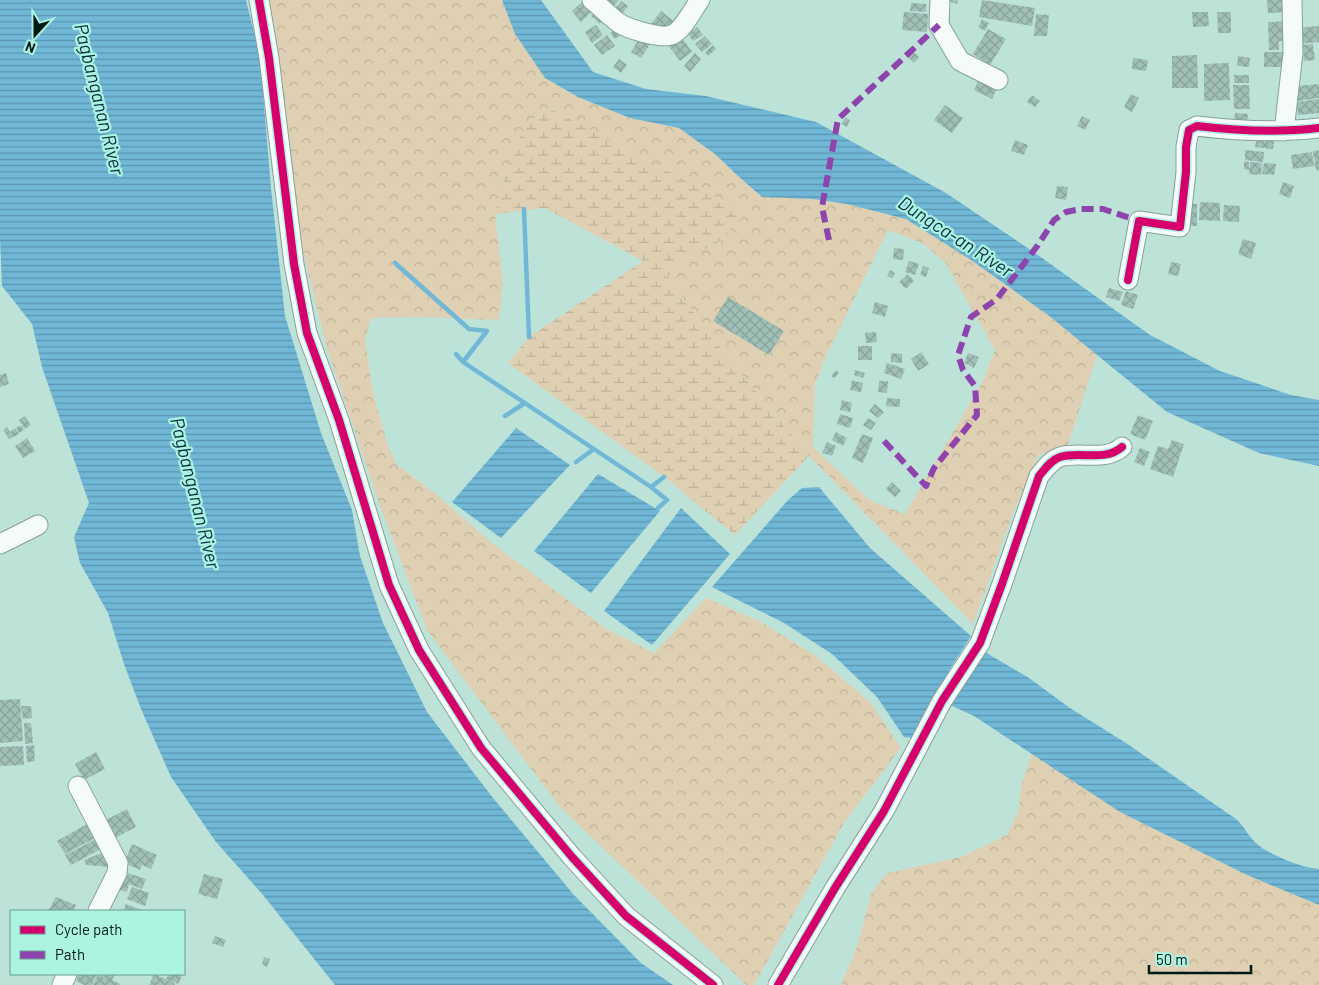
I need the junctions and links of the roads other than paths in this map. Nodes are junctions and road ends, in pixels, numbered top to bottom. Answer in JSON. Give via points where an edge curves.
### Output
{"nodes":[{"id":1,"x":259,"y":0,"type":"edge"},
{"id":2,"x":592,"y":0,"type":"edge"},
{"id":3,"x":700,"y":0,"type":"edge"},
{"id":4,"x":940,"y":0,"type":"edge"},
{"id":5,"x":1292,"y":0,"type":"edge"},
{"id":6,"x":998,"y":80,"type":"dead end"},
{"id":7,"x":1319,"y":128,"type":"edge"},
{"id":8,"x":1284,"y":131,"type":"junction"},
{"id":9,"x":1128,"y":280,"type":"dead end"},
{"id":10,"x":1122,"y":447,"type":"dead end"},
{"id":11,"x":38,"y":525,"type":"dead end"},
{"id":12,"x":0,"y":544,"type":"edge"},
{"id":13,"x":78,"y":786,"type":"dead end"},
{"id":14,"x":98,"y":910,"type":"edge"},
{"id":15,"x":713,"y":985,"type":"edge"},
{"id":16,"x":778,"y":985,"type":"edge"}],
"edges":[{"from":1,"to":15,"type":"street","via":[[294,264],[307,333],[340,420],[389,585],[415,642],[481,748],[572,857],[626,916]]},
{"from":2,"to":3,"type":"street","via":[[629,28],[670,36],[679,30]]},
{"from":4,"to":6,"type":"street","via":[[938,25],[960,62]]},
{"from":5,"to":8,"type":"street","via":[[1293,53]]},
{"from":7,"to":8,"type":"street"},
{"from":8,"to":9,"type":"street","via":[[1197,126],[1189,130],[1180,228],[1139,222]]},
{"from":10,"to":16,"type":"street","via":[[1115,453],[1104,455],[1060,457],[1039,476],[980,643],[942,701],[884,811]]},
{"from":11,"to":12,"type":"street"},
{"from":13,"to":14,"type":"street","via":[[118,863]]}]}
